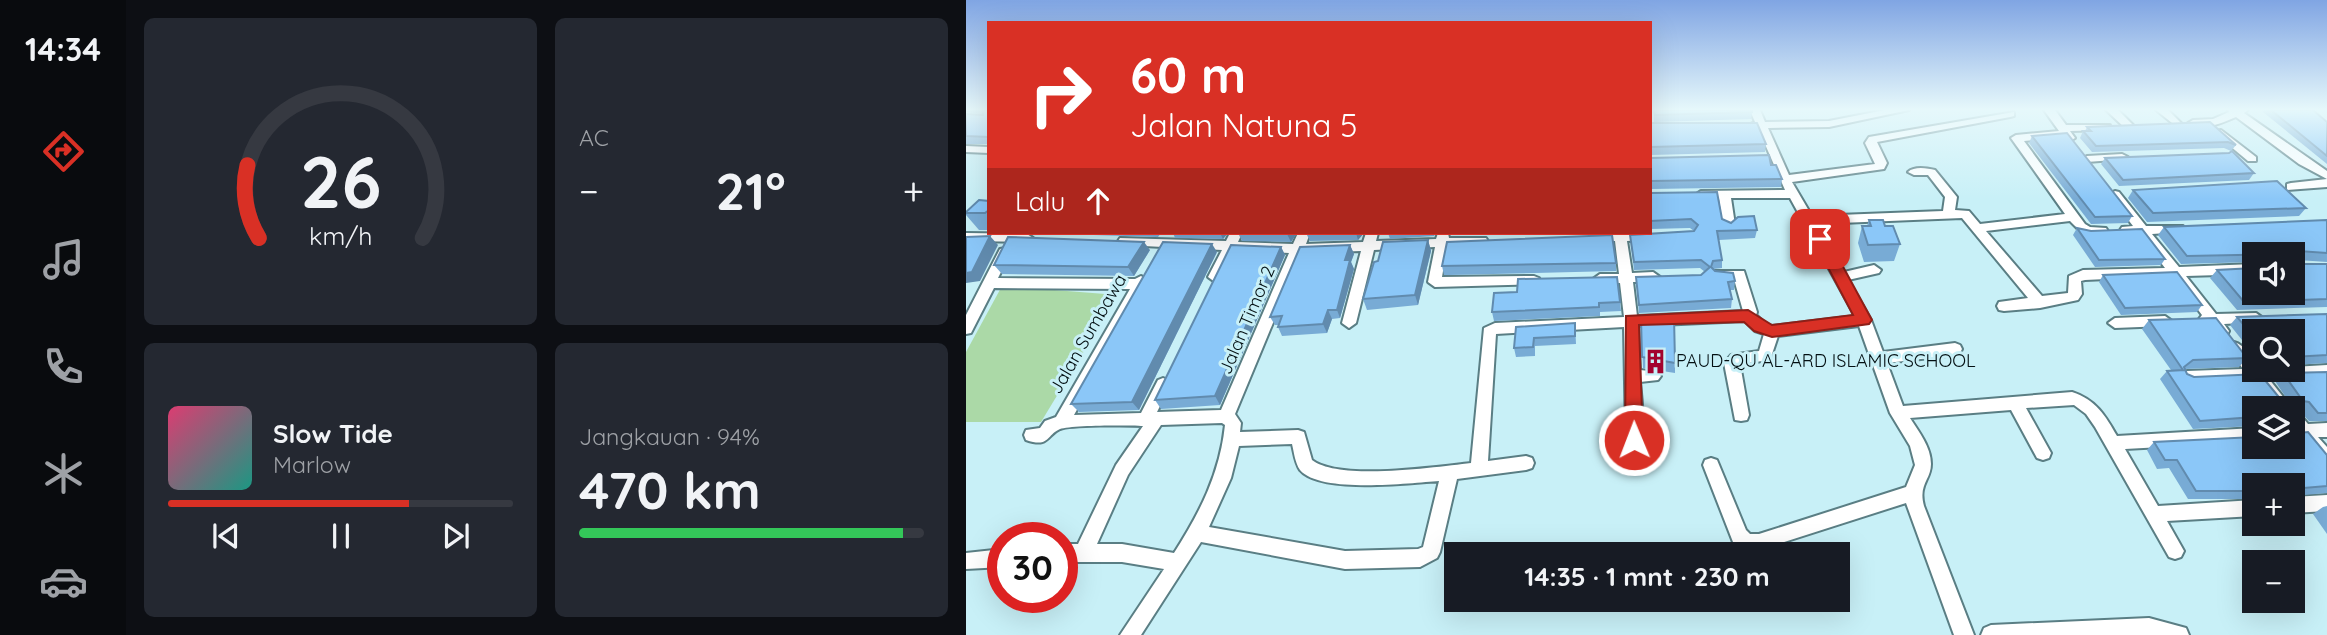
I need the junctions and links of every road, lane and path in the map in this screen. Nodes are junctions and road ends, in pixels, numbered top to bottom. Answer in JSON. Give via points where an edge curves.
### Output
{"nodes":[{"id":1,"x":1762,"y":140,"type":"edge"},
{"id":2,"x":1873,"y":140,"type":"edge"},
{"id":3,"x":2017,"y":140,"type":"edge"},
{"id":4,"x":2072,"y":140,"type":"edge"},
{"id":5,"x":2229,"y":140,"type":"edge"},
{"id":6,"x":2277,"y":140,"type":"edge"},
{"id":7,"x":966,"y":149,"type":"edge"},
{"id":8,"x":987,"y":150,"type":"edge"},
{"id":9,"x":2138,"y":157,"type":"edge"},
{"id":10,"x":2087,"y":159,"type":"junction"},
{"id":11,"x":2252,"y":159,"type":"dead end"},
{"id":12,"x":1914,"y":172,"type":"dead end"},
{"id":13,"x":2327,"y":176,"type":"edge"},
{"id":14,"x":1785,"y":179,"type":"junction"},
{"id":15,"x":2327,"y":183,"type":"edge"},
{"id":16,"x":2107,"y":184,"type":"junction"},
{"id":17,"x":2291,"y":187,"type":"dead end"},
{"id":18,"x":2135,"y":192,"type":"edge"},
{"id":19,"x":1794,"y":194,"type":"junction"},
{"id":20,"x":1687,"y":195,"type":"edge"},
{"id":21,"x":1724,"y":195,"type":"junction"},
{"id":22,"x":1949,"y":213,"type":"junction"},
{"id":23,"x":2074,"y":217,"type":"junction"},
{"id":24,"x":1809,"y":220,"type":"junction"},
{"id":25,"x":1729,"y":225,"type":"edge"},
{"id":26,"x":1980,"y":228,"type":"junction"},
{"id":27,"x":2193,"y":228,"type":"edge"},
{"id":28,"x":2145,"y":230,"type":"junction"},
{"id":29,"x":1012,"y":235,"type":"edge"},
{"id":30,"x":1235,"y":235,"type":"edge"},
{"id":31,"x":1303,"y":235,"type":"edge"},
{"id":32,"x":1620,"y":235,"type":"edge"},
{"id":33,"x":1662,"y":235,"type":"edge"},
{"id":34,"x":966,"y":237,"type":"edge"},
{"id":35,"x":1442,"y":237,"type":"edge"},
{"id":36,"x":1039,"y":238,"type":"edge"},
{"id":37,"x":1167,"y":238,"type":"edge"},
{"id":38,"x":1582,"y":238,"type":"edge"},
{"id":39,"x":1371,"y":240,"type":"edge"},
{"id":40,"x":1492,"y":240,"type":"edge"},
{"id":41,"x":1109,"y":241,"type":"edge"},
{"id":42,"x":1229,"y":248,"type":"junction"},
{"id":43,"x":1298,"y":249,"type":"junction"},
{"id":44,"x":2242,"y":269,"type":"edge"},
{"id":45,"x":1874,"y":270,"type":"dead end"},
{"id":46,"x":2174,"y":272,"type":"junction"},
{"id":47,"x":1719,"y":274,"type":"edge"},
{"id":48,"x":1663,"y":277,"type":"edge"},
{"id":49,"x":1842,"y":277,"type":"junction"},
{"id":50,"x":1625,"y":278,"type":"junction"},
{"id":51,"x":1586,"y":279,"type":"edge"},
{"id":52,"x":1546,"y":280,"type":"edge"},
{"id":53,"x":991,"y":283,"type":"junction"},
{"id":54,"x":1139,"y":284,"type":"junction"},
{"id":55,"x":1205,"y":297,"type":"edge"},
{"id":56,"x":2039,"y":303,"type":"junction"},
{"id":57,"x":2004,"y":306,"type":"dead end"},
{"id":58,"x":1748,"y":316,"type":"junction"},
{"id":59,"x":2276,"y":317,"type":"edge"},
{"id":60,"x":2212,"y":319,"type":"junction"},
{"id":61,"x":1631,"y":320,"type":"junction"},
{"id":62,"x":1864,"y":320,"type":"junction"},
{"id":63,"x":1349,"y":323,"type":"dead end"},
{"id":64,"x":2115,"y":323,"type":"dead end"},
{"id":65,"x":966,"y":329,"type":"edge"},
{"id":66,"x":1772,"y":331,"type":"junction"},
{"id":67,"x":1955,"y":349,"type":"dead end"},
{"id":68,"x":2242,"y":356,"type":"edge"},
{"id":69,"x":1878,"y":358,"type":"junction"},
{"id":70,"x":1169,"y":371,"type":"edge"},
{"id":71,"x":2327,"y":371,"type":"edge"},
{"id":72,"x":2305,"y":372,"type":"edge"},
{"id":73,"x":2242,"y":375,"type":"edge"},
{"id":74,"x":1632,"y":376,"type":"junction"},
{"id":75,"x":1653,"y":376,"type":"dead end"},
{"id":76,"x":2187,"y":377,"type":"edge"},
{"id":77,"x":2263,"y":382,"type":"edge"},
{"id":78,"x":2274,"y":396,"type":"edge"},
{"id":79,"x":2015,"y":403,"type":"junction"},
{"id":80,"x":1229,"y":411,"type":"junction"},
{"id":81,"x":1898,"y":413,"type":"junction"},
{"id":82,"x":1741,"y":415,"type":"dead end"},
{"id":83,"x":1151,"y":420,"type":"junction"},
{"id":84,"x":1062,"y":422,"type":"junction"},
{"id":85,"x":2327,"y":430,"type":"edge"},
{"id":86,"x":2305,"y":432,"type":"edge"},
{"id":87,"x":1032,"y":435,"type":"dead end"},
{"id":88,"x":2242,"y":436,"type":"edge"},
{"id":89,"x":2305,"y":438,"type":"edge"},
{"id":90,"x":1233,"y":439,"type":"junction"},
{"id":91,"x":2113,"y":443,"type":"junction"},
{"id":92,"x":1631,"y":444,"type":"dead end"},
{"id":93,"x":2043,"y":453,"type":"dead end"},
{"id":94,"x":2327,"y":459,"type":"edge"},
{"id":95,"x":1526,"y":463,"type":"dead end"},
{"id":96,"x":1711,"y":465,"type":"dead end"},
{"id":97,"x":1479,"y":468,"type":"junction"},
{"id":98,"x":1449,"y":475,"type":"junction"},
{"id":99,"x":1912,"y":493,"type":"junction"},
{"id":100,"x":2327,"y":503,"type":"edge"},
{"id":101,"x":2305,"y":504,"type":"edge"},
{"id":102,"x":2242,"y":509,"type":"edge"},
{"id":103,"x":2154,"y":514,"type":"junction"},
{"id":104,"x":1194,"y":533,"type":"junction"},
{"id":105,"x":2175,"y":551,"type":"dead end"},
{"id":106,"x":1078,"y":552,"type":"edge"},
{"id":107,"x":1084,"y":552,"type":"junction"},
{"id":108,"x":987,"y":559,"type":"edge"},
{"id":109,"x":967,"y":561,"type":"edge"},
{"id":110,"x":1176,"y":562,"type":"junction"},
{"id":111,"x":1130,"y":635,"type":"edge"},
{"id":112,"x":1964,"y":635,"type":"edge"},
{"id":113,"x":1991,"y":635,"type":"edge"},
{"id":114,"x":2179,"y":635,"type":"edge"}],
"edges":[{"from":1,"to":14,"type":"street"},
{"from":2,"to":14,"type":"street","via":[[1880,167]]},
{"from":3,"to":23,"type":"street"},
{"from":4,"to":10,"type":"street"},
{"from":5,"to":11,"type":"street"},
{"from":6,"to":13,"type":"street"},
{"from":7,"to":8,"type":"street"},
{"from":9,"to":10,"type":"street"},
{"from":10,"to":16,"type":"street"},
{"from":12,"to":22,"type":"street","via":[[1931,172],[1938,179],[1951,197]]},
{"from":14,"to":19,"type":"street"},
{"from":15,"to":17,"type":"street"},
{"from":16,"to":18,"type":"street"},
{"from":16,"to":28,"type":"street"},
{"from":19,"to":21,"type":"street"},
{"from":19,"to":24,"type":"street"},
{"from":20,"to":21,"type":"street"},
{"from":21,"to":25,"type":"street"},
{"from":22,"to":24,"type":"street"},
{"from":22,"to":26,"type":"street","via":[[1965,214]]},
{"from":23,"to":26,"type":"street"},
{"from":23,"to":28,"type":"street","via":[[2087,231]]},
{"from":24,"to":49,"type":"street"},
{"from":26,"to":56,"type":"street"},
{"from":27,"to":28,"type":"street"},
{"from":28,"to":46,"type":"street"},
{"from":29,"to":34,"type":"street"},
{"from":29,"to":36,"type":"street"},
{"from":29,"to":53,"type":"street"},
{"from":30,"to":42,"type":"street"},
{"from":31,"to":43,"type":"street","name":"Jalan Timor 2"},
{"from":32,"to":33,"type":"street"},
{"from":32,"to":38,"type":"street"},
{"from":32,"to":50,"type":"street"},
{"from":35,"to":39,"type":"street"},
{"from":35,"to":40,"type":"street"},
{"from":35,"to":52,"type":"street","via":[[1435,282]]},
{"from":37,"to":41,"type":"street"},
{"from":37,"to":42,"type":"street"},
{"from":37,"to":54,"type":"street","name":"Jalan Sumbawa"},
{"from":39,"to":43,"type":"street"},
{"from":39,"to":63,"type":"street"},
{"from":42,"to":43,"type":"street"},
{"from":42,"to":55,"type":"street"},
{"from":43,"to":80,"type":"street","name":"Jalan Timor 2"},
{"from":44,"to":46,"type":"street"},
{"from":45,"to":49,"type":"street"},
{"from":46,"to":56,"type":"street","via":[[2077,276],[2073,297]]},
{"from":46,"to":60,"type":"street"},
{"from":47,"to":58,"type":"street","via":[[1737,273]]},
{"from":48,"to":50,"type":"street"},
{"from":49,"to":62,"type":"street"},
{"from":50,"to":51,"type":"street"},
{"from":50,"to":61,"type":"street"},
{"from":53,"to":54,"type":"street"},
{"from":53,"to":65,"type":"street"},
{"from":54,"to":84,"type":"street","name":"Jalan Sumbawa"},
{"from":56,"to":57,"type":"street"},
{"from":58,"to":61,"type":"street"},
{"from":58,"to":66,"type":"street"},
{"from":59,"to":60,"type":"street"},
{"from":60,"to":64,"type":"street"},
{"from":60,"to":68,"type":"street"},
{"from":61,"to":74,"type":"street"},
{"from":61,"to":97,"type":"street","via":[[1503,325],[1489,332]]},
{"from":62,"to":66,"type":"street"},
{"from":62,"to":69,"type":"street"},
{"from":66,"to":82,"type":"street","via":[[1765,356],[1731,363]]},
{"from":67,"to":69,"type":"street"},
{"from":69,"to":81,"type":"street"},
{"from":70,"to":83,"type":"street"},
{"from":71,"to":72,"type":"street"},
{"from":73,"to":76,"type":"street"},
{"from":74,"to":75,"type":"street"},
{"from":74,"to":92,"type":"street"},
{"from":77,"to":78,"type":"street"},
{"from":79,"to":81,"type":"street"},
{"from":79,"to":91,"type":"street","via":[[2082,400]]},
{"from":79,"to":93,"type":"street"},
{"from":80,"to":83,"type":"street","name":"Jalan Sumbawa"},
{"from":80,"to":90,"type":"street"},
{"from":81,"to":99,"type":"street","via":[[1922,456]]},
{"from":83,"to":84,"type":"street","name":"Jalan Sumbawa"},
{"from":83,"to":107,"type":"street"},
{"from":84,"to":87,"type":"street","via":[[1044,435]]},
{"from":85,"to":86,"type":"street"},
{"from":88,"to":91,"type":"street"},
{"from":89,"to":94,"type":"street"},
{"from":90,"to":98,"type":"street","via":[[1298,437],[1306,466],[1318,475]]},
{"from":90,"to":104,"type":"street","via":[[1224,474]]},
{"from":91,"to":103,"type":"street"},
{"from":95,"to":97,"type":"street"},
{"from":96,"to":99,"type":"street","via":[[1740,536],[1747,542]]},
{"from":97,"to":98,"type":"street"},
{"from":98,"to":104,"type":"street","via":[[1431,552],[1420,558],[1345,560]]},
{"from":99,"to":112,"type":"street"},
{"from":100,"to":101,"type":"street"},
{"from":102,"to":103,"type":"street"},
{"from":103,"to":105,"type":"street"},
{"from":104,"to":110,"type":"street"},
{"from":106,"to":107,"type":"street"},
{"from":107,"to":110,"type":"street"},
{"from":108,"to":109,"type":"street"},
{"from":110,"to":111,"type":"street"},
{"from":113,"to":114,"type":"street","via":[[2149,628]]}]}
